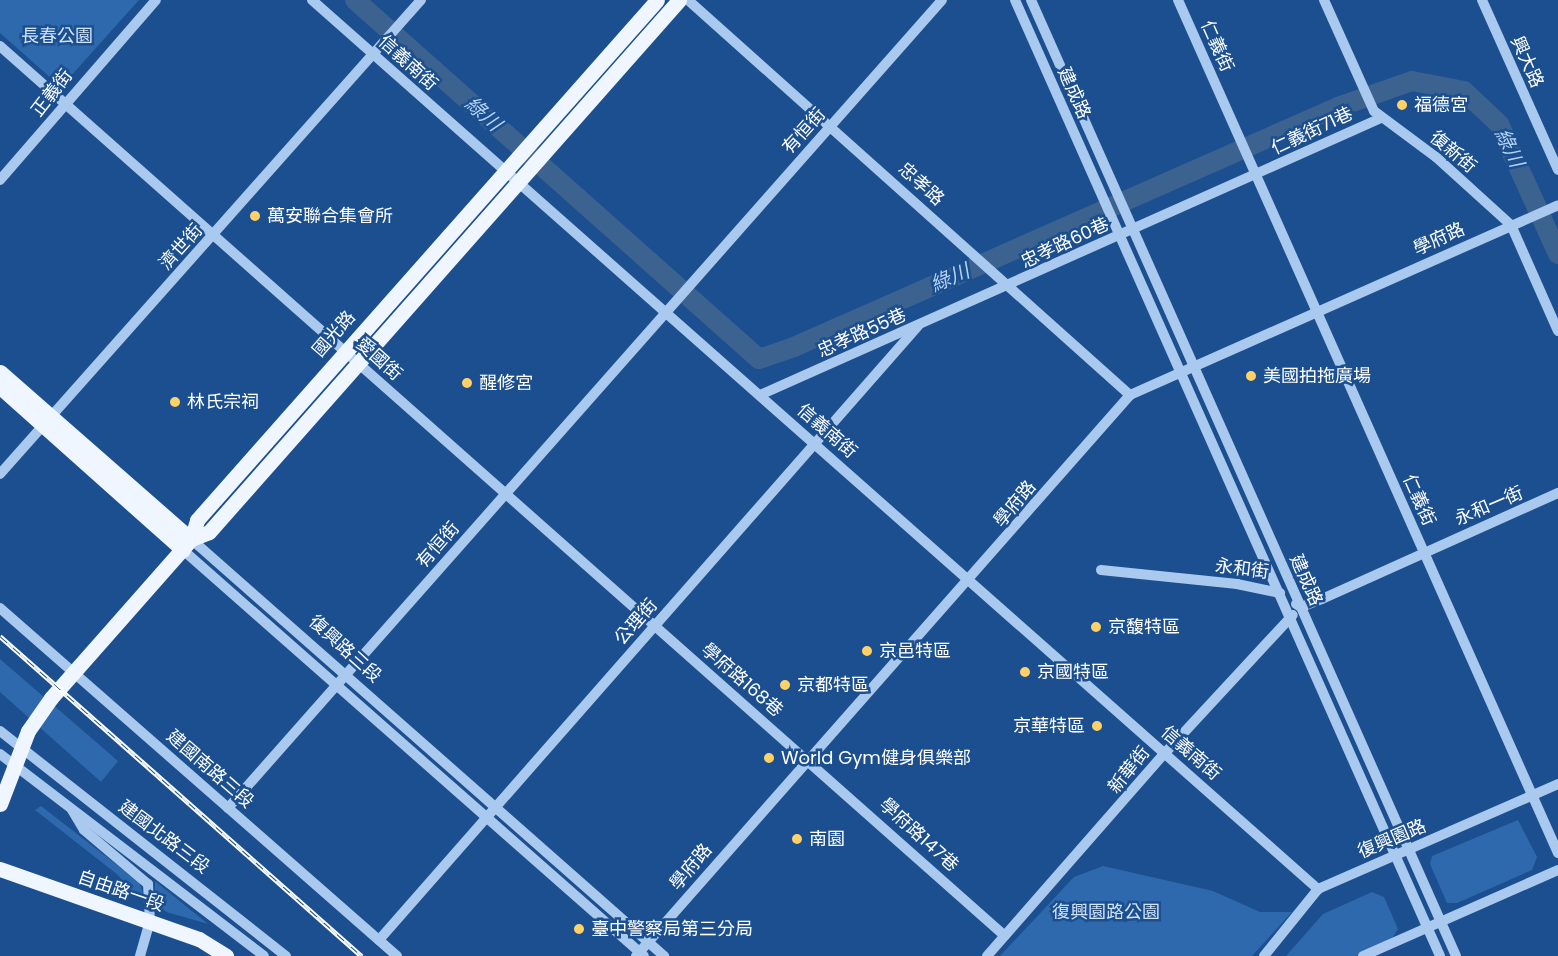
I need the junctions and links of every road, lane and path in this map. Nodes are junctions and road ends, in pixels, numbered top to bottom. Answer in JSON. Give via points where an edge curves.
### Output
{"nodes":[{"id":1,"x":156,"y":0,"type":"edge"},
{"id":2,"x":312,"y":0,"type":"edge"},
{"id":3,"x":422,"y":0,"type":"edge"},
{"id":4,"x":657,"y":0,"type":"edge"},
{"id":5,"x":679,"y":0,"type":"edge"},
{"id":6,"x":688,"y":0,"type":"edge"},
{"id":7,"x":942,"y":0,"type":"edge"},
{"id":8,"x":1015,"y":0,"type":"edge"},
{"id":9,"x":1031,"y":0,"type":"edge"},
{"id":10,"x":1178,"y":0,"type":"edge"},
{"id":11,"x":1324,"y":0,"type":"edge"},
{"id":12,"x":1482,"y":0,"type":"edge"},
{"id":13,"x":0,"y":46,"type":"edge"},
{"id":14,"x":373,"y":54,"type":"junction"},
{"id":15,"x":66,"y":105,"type":"junction"},
{"id":16,"x":1381,"y":118,"type":"junction"},
{"id":17,"x":832,"y":125,"type":"junction"},
{"id":18,"x":538,"y":148,"type":"junction"},
{"id":19,"x":1558,"y":170,"type":"edge"},
{"id":20,"x":517,"y":171,"type":"junction"},
{"id":21,"x":1256,"y":175,"type":"junction"},
{"id":22,"x":0,"y":180,"type":"edge"},
{"id":23,"x":1554,"y":206,"type":"edge"},
{"id":24,"x":1511,"y":225,"type":"junction"},
{"id":25,"x":1133,"y":230,"type":"junction"},
{"id":26,"x":215,"y":233,"type":"junction"},
{"id":27,"x":1119,"y":236,"type":"junction"},
{"id":28,"x":1011,"y":286,"type":"junction"},
{"id":29,"x":669,"y":308,"type":"junction"},
{"id":30,"x":1317,"y":311,"type":"junction"},
{"id":31,"x":918,"y":326,"type":"junction"},
{"id":32,"x":1558,"y":331,"type":"edge"},
{"id":33,"x":345,"y":351,"type":"junction"},
{"id":34,"x":357,"y":362,"type":"junction"},
{"id":35,"x":1193,"y":365,"type":"junction"},
{"id":36,"x":1181,"y":370,"type":"junction"},
{"id":37,"x":0,"y":372,"type":"edge"},
{"id":38,"x":0,"y":387,"type":"edge"},
{"id":39,"x":760,"y":395,"type":"junction"},
{"id":40,"x":1130,"y":395,"type":"junction"},
{"id":41,"x":49,"y":420,"type":"junction"},
{"id":42,"x":816,"y":442,"type":"junction"},
{"id":43,"x":0,"y":474,"type":"edge"},
{"id":44,"x":506,"y":493,"type":"junction"},
{"id":45,"x":1558,"y":493,"type":"edge"},
{"id":46,"x":187,"y":545,"type":"junction"},
{"id":47,"x":1424,"y":552,"type":"junction"},
{"id":48,"x":1101,"y":570,"type":"dead end"},
{"id":49,"x":968,"y":582,"type":"junction"},
{"id":50,"x":1276,"y":590,"type":"junction"},
{"id":51,"x":0,"y":608,"type":"edge"},
{"id":52,"x":1300,"y":608,"type":"junction"},
{"id":53,"x":1290,"y":618,"type":"junction"},
{"id":54,"x":654,"y":626,"type":"junction"},
{"id":55,"x":74,"y":673,"type":"junction"},
{"id":56,"x":342,"y":681,"type":"junction"},
{"id":57,"x":0,"y":731,"type":"edge"},
{"id":58,"x":20,"y":748,"type":"junction"},
{"id":59,"x":1165,"y":753,"type":"junction"},
{"id":60,"x":0,"y":754,"type":"edge"},
{"id":61,"x":808,"y":759,"type":"junction"},
{"id":62,"x":12,"y":765,"type":"junction"},
{"id":63,"x":1558,"y":784,"type":"edge"},
{"id":64,"x":1533,"y":796,"type":"junction"},
{"id":65,"x":0,"y":804,"type":"edge"},
{"id":66,"x":69,"y":804,"type":"junction"},
{"id":67,"x":494,"y":807,"type":"junction"},
{"id":68,"x":228,"y":808,"type":"junction"},
{"id":69,"x":486,"y":816,"type":"junction"},
{"id":70,"x":1409,"y":850,"type":"junction"},
{"id":71,"x":1558,"y":853,"type":"edge"},
{"id":72,"x":1396,"y":856,"type":"junction"},
{"id":73,"x":0,"y":869,"type":"edge"},
{"id":74,"x":1558,"y":870,"type":"edge"},
{"id":75,"x":1318,"y":889,"type":"junction"},
{"id":76,"x":150,"y":921,"type":"junction"},
{"id":77,"x":1441,"y":922,"type":"junction"},
{"id":78,"x":1428,"y":927,"type":"junction"},
{"id":79,"x":1005,"y":936,"type":"junction"},
{"id":80,"x":379,"y":940,"type":"junction"},
{"id":81,"x":649,"y":942,"type":"junction"},
{"id":82,"x":640,"y":955,"type":"edge"},
{"id":83,"x":140,"y":956,"type":"edge"},
{"id":84,"x":226,"y":956,"type":"edge"},
{"id":85,"x":264,"y":956,"type":"edge"},
{"id":86,"x":286,"y":956,"type":"edge"},
{"id":87,"x":398,"y":956,"type":"edge"},
{"id":88,"x":664,"y":956,"type":"edge"},
{"id":89,"x":987,"y":956,"type":"edge"},
{"id":90,"x":1264,"y":956,"type":"edge"},
{"id":91,"x":1363,"y":956,"type":"edge"},
{"id":92,"x":1440,"y":956,"type":"edge"},
{"id":93,"x":1456,"y":956,"type":"edge"}],
"edges":[{"from":1,"to":15,"type":"street","name":"正義街","via":[[79,85]]},
{"from":2,"to":14,"type":"street","name":"信義南街"},
{"from":3,"to":14,"type":"street","name":"濟世街"},
{"from":4,"to":18,"type":"main road"},
{"from":5,"to":18,"type":"main road"},
{"from":6,"to":17,"type":"street","name":"忠孝路"},
{"from":7,"to":17,"type":"street","name":"有恒街"},
{"from":8,"to":27,"type":"street","name":"建成路"},
{"from":9,"to":25,"type":"street","name":"建成路"},
{"from":10,"to":21,"type":"street","name":"仁義街"},
{"from":11,"to":16,"type":"street","name":"復新街","via":[[1372,107]]},
{"from":12,"to":19,"type":"street","name":"興大路"},
{"from":13,"to":15,"type":"street","name":"愛國街"},
{"from":14,"to":20,"type":"street","name":"信義南街"},
{"from":14,"to":26,"type":"street","name":"濟世街"},
{"from":15,"to":22,"type":"street","name":"正義街"},
{"from":15,"to":26,"type":"street","name":"愛國街"},
{"from":16,"to":21,"type":"street","name":"仁義街71巷"},
{"from":16,"to":24,"type":"street","name":"復新街","via":[[1436,157]]},
{"from":17,"to":28,"type":"street","name":"忠孝路"},
{"from":17,"to":29,"type":"street","name":"有恒街"},
{"from":18,"to":20,"type":"main road"},
{"from":20,"to":29,"type":"street","name":"信義南街"},
{"from":20,"to":33,"type":"main road","name":"國光路"},
{"from":20,"to":34,"type":"main road","name":"國光路"},
{"from":21,"to":25,"type":"street","name":"仁義街71巷"},
{"from":21,"to":30,"type":"street","name":"仁義街"},
{"from":23,"to":24,"type":"street","name":"學府路"},
{"from":24,"to":30,"type":"street","name":"學府路"},
{"from":24,"to":32,"type":"street"},
{"from":25,"to":27,"type":"street","name":"忠孝路60巷"},
{"from":25,"to":35,"type":"street","name":"建成路"},
{"from":26,"to":33,"type":"street","name":"愛國街"},
{"from":26,"to":41,"type":"street","name":"濟世街"},
{"from":27,"to":28,"type":"street","name":"忠孝路60巷"},
{"from":27,"to":36,"type":"street","name":"建成路"},
{"from":28,"to":31,"type":"street","name":"忠孝路55巷"},
{"from":28,"to":40,"type":"street","name":"忠孝路"},
{"from":29,"to":39,"type":"street","name":"信義南街"},
{"from":29,"to":44,"type":"street","name":"有恒街"},
{"from":30,"to":35,"type":"street","name":"學府路"},
{"from":30,"to":47,"type":"street","name":"仁義街"},
{"from":31,"to":39,"type":"street","name":"忠孝路55巷"},
{"from":31,"to":42,"type":"street","name":"公理街"},
{"from":33,"to":34,"type":"street","name":"愛國街"},
{"from":33,"to":46,"type":"main road","name":"國光路","via":[[197,520]]},
{"from":34,"to":44,"type":"street","name":"愛國街"},
{"from":34,"to":46,"type":"main road","name":"國光路","via":[[209,532]]},
{"from":35,"to":36,"type":"street","name":"學府路"},
{"from":35,"to":52,"type":"street","name":"建成路"},
{"from":36,"to":40,"type":"street","name":"學府路"},
{"from":36,"to":50,"type":"street","name":"建成路"},
{"from":37,"to":41,"type":"main road","name":"復興路三段"},
{"from":38,"to":41,"type":"main road","name":"復興路三段"},
{"from":39,"to":42,"type":"street","name":"信義南街"},
{"from":40,"to":49,"type":"street","name":"學府路"},
{"from":41,"to":43,"type":"street","name":"濟世街"},
{"from":41,"to":46,"type":"main road","name":"復興路三段"},
{"from":42,"to":49,"type":"street","name":"信義南街"},
{"from":42,"to":54,"type":"street","name":"公理街"},
{"from":44,"to":54,"type":"street","name":"愛國街"},
{"from":44,"to":56,"type":"street","name":"有恒街"},
{"from":45,"to":47,"type":"street","name":"永和一街"},
{"from":46,"to":55,"type":"main road","name":"國光路"},
{"from":46,"to":56,"type":"street","name":"復興路三段"},
{"from":47,"to":52,"type":"street","name":"永和一街"},
{"from":47,"to":64,"type":"street","name":"仁義街"},
{"from":48,"to":50,"type":"street","name":"永和街"},
{"from":49,"to":59,"type":"street","name":"信義南街"},
{"from":49,"to":61,"type":"street","name":"學府路"},
{"from":50,"to":52,"type":"street","name":"永和街"},
{"from":50,"to":53,"type":"street","name":"建成路"},
{"from":51,"to":55,"type":"street","name":"建國南路三段"},
{"from":52,"to":53,"type":"street","name":"新華街"},
{"from":52,"to":70,"type":"street","name":"建成路"},
{"from":53,"to":59,"type":"street","name":"新華街"},
{"from":53,"to":72,"type":"street","name":"建成路"},
{"from":54,"to":61,"type":"street","name":"學府路168巷"},
{"from":54,"to":67,"type":"street","name":"公理街"},
{"from":55,"to":58,"type":"main road","name":"國光路","via":[[34,723]]},
{"from":55,"to":68,"type":"street","name":"建國南路三段"},
{"from":56,"to":67,"type":"street","name":"復興路三段"},
{"from":56,"to":68,"type":"street","name":"有恒街"},
{"from":56,"to":69,"type":"street","name":"復興路三段"},
{"from":57,"to":58,"type":"street","name":"建國北路三段"},
{"from":58,"to":62,"type":"main road","name":"國光路"},
{"from":58,"to":86,"type":"street","name":"建國北路三段"},
{"from":59,"to":75,"type":"street","name":"信義南街"},
{"from":59,"to":79,"type":"street","name":"新華街"},
{"from":60,"to":62,"type":"street","name":"建國北路三段"},
{"from":61,"to":79,"type":"street","name":"學府路147巷"},
{"from":61,"to":81,"type":"street","name":"學府路"},
{"from":62,"to":65,"type":"main road","name":"國光路"},
{"from":62,"to":66,"type":"street","name":"建國北路三段"},
{"from":63,"to":64,"type":"street","name":"復興園路"},
{"from":64,"to":70,"type":"street","name":"復興園路"},
{"from":64,"to":71,"type":"street","name":"仁義街"},
{"from":66,"to":76,"type":"street","via":[[84,830],[145,878],[150,891]]},
{"from":66,"to":85,"type":"street","name":"建國北路三段"},
{"from":67,"to":69,"type":"street","name":"公理街"},
{"from":67,"to":81,"type":"street","name":"復興路三段"},
{"from":68,"to":80,"type":"street","name":"建國南路三段"},
{"from":69,"to":80,"type":"street","name":"公理街"},
{"from":69,"to":82,"type":"street","name":"復興路三段"},
{"from":70,"to":72,"type":"street","name":"復興園路"},
{"from":70,"to":77,"type":"street","name":"建成路"},
{"from":72,"to":75,"type":"street","name":"復興園路"},
{"from":72,"to":78,"type":"street","name":"建成路"},
{"from":73,"to":76,"type":"main road","name":"自由路一段"},
{"from":74,"to":77,"type":"street"},
{"from":75,"to":90,"type":"street","name":"復興園路"},
{"from":76,"to":83,"type":"street"},
{"from":76,"to":84,"type":"main road","name":"自由路一段","via":[[199,939]]},
{"from":77,"to":78,"type":"street"},
{"from":77,"to":93,"type":"street","name":"建成路"},
{"from":78,"to":91,"type":"street"},
{"from":78,"to":92,"type":"street","name":"建成路"},
{"from":79,"to":89,"type":"street","name":"新華街"},
{"from":80,"to":87,"type":"street","name":"建國南路三段"},
{"from":81,"to":82,"type":"street","name":"學府路"},
{"from":81,"to":88,"type":"street","name":"復興路三段"}]}
